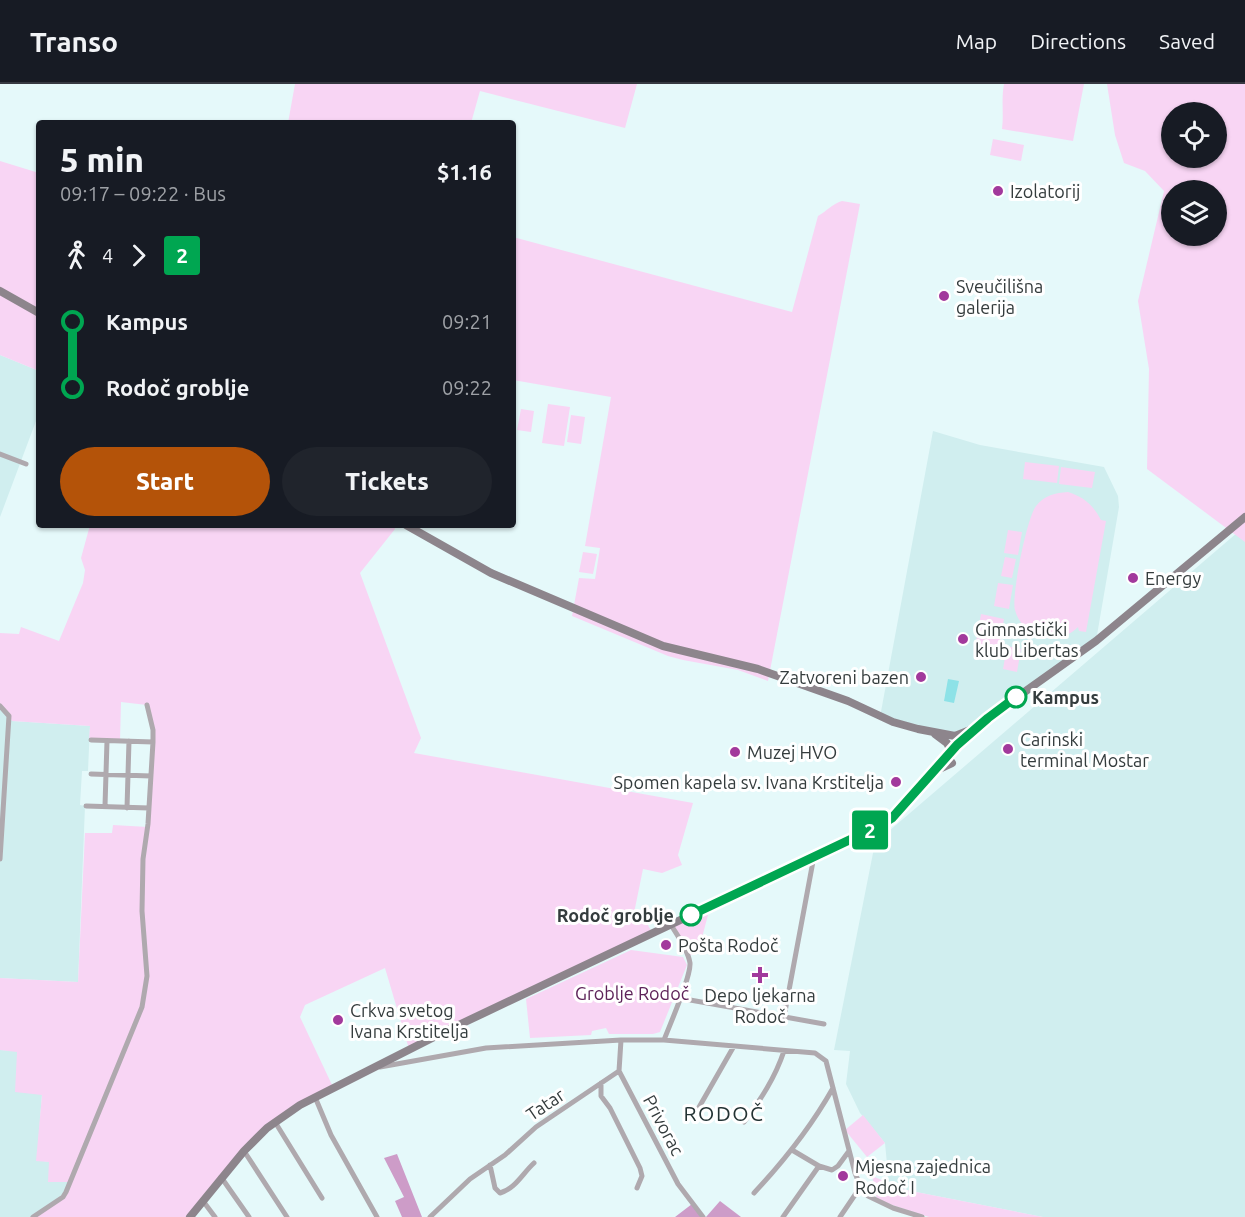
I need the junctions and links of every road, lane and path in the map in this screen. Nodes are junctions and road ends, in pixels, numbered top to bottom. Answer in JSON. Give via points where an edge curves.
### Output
{"nodes":[{"id":1,"x":0,"y":291,"type":"edge"},
{"id":2,"x":36,"y":311,"type":"edge"},
{"id":3,"x":0,"y":454,"type":"edge"},
{"id":4,"x":26,"y":464,"type":"dead end"},
{"id":5,"x":1245,"y":517,"type":"edge"},
{"id":6,"x":411,"y":528,"type":"edge"},
{"id":7,"x":147,"y":705,"type":"dead end"},
{"id":8,"x":0,"y":706,"type":"edge"},
{"id":9,"x":986,"y":720,"type":"junction"},
{"id":10,"x":932,"y":732,"type":"junction"},
{"id":11,"x":948,"y":735,"type":"junction"},
{"id":12,"x":91,"y":740,"type":"dead end"},
{"id":13,"x":107,"y":741,"type":"junction"},
{"id":14,"x":129,"y":741,"type":"junction"},
{"id":15,"x":153,"y":742,"type":"junction"},
{"id":16,"x":954,"y":748,"type":"junction"},
{"id":17,"x":952,"y":763,"type":"dead end"},
{"id":18,"x":91,"y":774,"type":"dead end"},
{"id":19,"x":106,"y":774,"type":"junction"},
{"id":20,"x":128,"y":775,"type":"junction"},
{"id":21,"x":930,"y":775,"type":"junction"},
{"id":22,"x":151,"y":776,"type":"junction"},
{"id":23,"x":87,"y":806,"type":"dead end"},
{"id":24,"x":105,"y":807,"type":"junction"},
{"id":25,"x":127,"y":808,"type":"junction"},
{"id":26,"x":148,"y":808,"type":"junction"},
{"id":27,"x":814,"y":856,"type":"junction"},
{"id":28,"x":0,"y":859,"type":"edge"},
{"id":29,"x":671,"y":925,"type":"junction"},
{"id":30,"x":679,"y":998,"type":"junction"},
{"id":31,"x":784,"y":1017,"type":"junction"},
{"id":32,"x":824,"y":1024,"type":"dead end"},
{"id":33,"x":621,"y":1040,"type":"junction"},
{"id":34,"x":664,"y":1040,"type":"junction"},
{"id":35,"x":734,"y":1046,"type":"junction"},
{"id":36,"x":784,"y":1051,"type":"junction"},
{"id":37,"x":374,"y":1068,"type":"junction"},
{"id":38,"x":619,"y":1071,"type":"junction"},
{"id":39,"x":601,"y":1083,"type":"junction"},
{"id":40,"x":833,"y":1088,"type":"junction"},
{"id":41,"x":315,"y":1097,"type":"junction"},
{"id":42,"x":694,"y":1116,"type":"dead end"},
{"id":43,"x":275,"y":1122,"type":"junction"},
{"id":44,"x":744,"y":1122,"type":"dead end"},
{"id":45,"x":792,"y":1150,"type":"junction"},
{"id":46,"x":244,"y":1151,"type":"junction"},
{"id":47,"x":849,"y":1151,"type":"junction"},
{"id":48,"x":534,"y":1163,"type":"dead end"},
{"id":49,"x":490,"y":1165,"type":"junction"},
{"id":50,"x":819,"y":1166,"type":"junction"},
{"id":51,"x":221,"y":1177,"type":"junction"},
{"id":52,"x":861,"y":1186,"type":"junction"},
{"id":53,"x":637,"y":1188,"type":"dead end"},
{"id":54,"x":754,"y":1193,"type":"dead end"},
{"id":55,"x":322,"y":1198,"type":"dead end"},
{"id":56,"x":203,"y":1201,"type":"junction"},
{"id":57,"x":33,"y":1217,"type":"edge"},
{"id":58,"x":191,"y":1217,"type":"edge"},
{"id":59,"x":215,"y":1217,"type":"edge"},
{"id":60,"x":249,"y":1217,"type":"edge"},
{"id":61,"x":287,"y":1217,"type":"edge"},
{"id":62,"x":377,"y":1217,"type":"edge"},
{"id":63,"x":430,"y":1217,"type":"edge"},
{"id":64,"x":703,"y":1217,"type":"edge"},
{"id":65,"x":783,"y":1217,"type":"edge"},
{"id":66,"x":840,"y":1217,"type":"edge"},
{"id":67,"x":920,"y":1217,"type":"edge"}],
"edges":[{"from":1,"to":2,"type":"street"},
{"from":3,"to":4,"type":"street"},
{"from":5,"to":9,"type":"street","via":[[1096,641]]},
{"from":6,"to":10,"type":"street","via":[[491,573],[663,646],[758,669],[893,722]]},
{"from":7,"to":15,"type":"street"},
{"from":8,"to":28,"type":"street","via":[[9,716]]},
{"from":9,"to":11,"type":"street","via":[[964,733]]},
{"from":9,"to":16,"type":"street"},
{"from":10,"to":11,"type":"street"},
{"from":10,"to":16,"type":"street"},
{"from":11,"to":16,"type":"street"},
{"from":12,"to":13,"type":"street"},
{"from":13,"to":14,"type":"street"},
{"from":13,"to":19,"type":"street"},
{"from":14,"to":15,"type":"street"},
{"from":14,"to":20,"type":"street"},
{"from":15,"to":22,"type":"street"},
{"from":16,"to":21,"type":"street"},
{"from":17,"to":21,"type":"street"},
{"from":18,"to":19,"type":"street"},
{"from":19,"to":20,"type":"street"},
{"from":19,"to":24,"type":"street"},
{"from":20,"to":22,"type":"street"},
{"from":20,"to":25,"type":"street"},
{"from":21,"to":27,"type":"street","via":[[892,818]]},
{"from":22,"to":26,"type":"street"},
{"from":23,"to":24,"type":"street"},
{"from":24,"to":25,"type":"street"},
{"from":25,"to":26,"type":"street"},
{"from":26,"to":57,"type":"street","via":[[142,911],[147,976],[142,1007],[66,1192]]},
{"from":27,"to":29,"type":"street"},
{"from":27,"to":31,"type":"street"},
{"from":29,"to":30,"type":"street","via":[[690,963]]},
{"from":29,"to":37,"type":"street"},
{"from":30,"to":31,"type":"street"},
{"from":30,"to":34,"type":"street"},
{"from":31,"to":32,"type":"street"},
{"from":33,"to":34,"type":"street"},
{"from":33,"to":37,"type":"street","via":[[486,1048]]},
{"from":33,"to":38,"type":"street"},
{"from":34,"to":35,"type":"street"},
{"from":35,"to":36,"type":"street"},
{"from":35,"to":42,"type":"street"},
{"from":36,"to":40,"type":"street","via":[[815,1053],[824,1058]]},
{"from":36,"to":44,"type":"street","via":[[764,1096]]},
{"from":37,"to":41,"type":"street"},
{"from":38,"to":39,"type":"street","name":"Tatar"},
{"from":38,"to":64,"type":"street","name":"Privorac","via":[[678,1184]]},
{"from":39,"to":49,"type":"street","name":"Tatar","via":[[536,1127]]},
{"from":39,"to":53,"type":"street","via":[[601,1096],[640,1168],[642,1176]]},
{"from":40,"to":45,"type":"street"},
{"from":40,"to":47,"type":"street"},
{"from":41,"to":43,"type":"street"},
{"from":41,"to":62,"type":"street","via":[[336,1145]]},
{"from":43,"to":46,"type":"street"},
{"from":43,"to":55,"type":"street"},
{"from":45,"to":50,"type":"street"},
{"from":45,"to":54,"type":"street"},
{"from":46,"to":51,"type":"street"},
{"from":46,"to":61,"type":"street"},
{"from":47,"to":50,"type":"street","via":[[835,1169]]},
{"from":47,"to":52,"type":"street"},
{"from":48,"to":49,"type":"street","via":[[519,1181],[500,1193],[495,1188]]},
{"from":49,"to":63,"type":"street","name":"Tatar"},
{"from":50,"to":65,"type":"street"},
{"from":51,"to":56,"type":"street"},
{"from":51,"to":60,"type":"street"},
{"from":52,"to":66,"type":"street"},
{"from":52,"to":67,"type":"street","via":[[876,1201]]},
{"from":56,"to":58,"type":"street"},
{"from":56,"to":59,"type":"street"}]}
